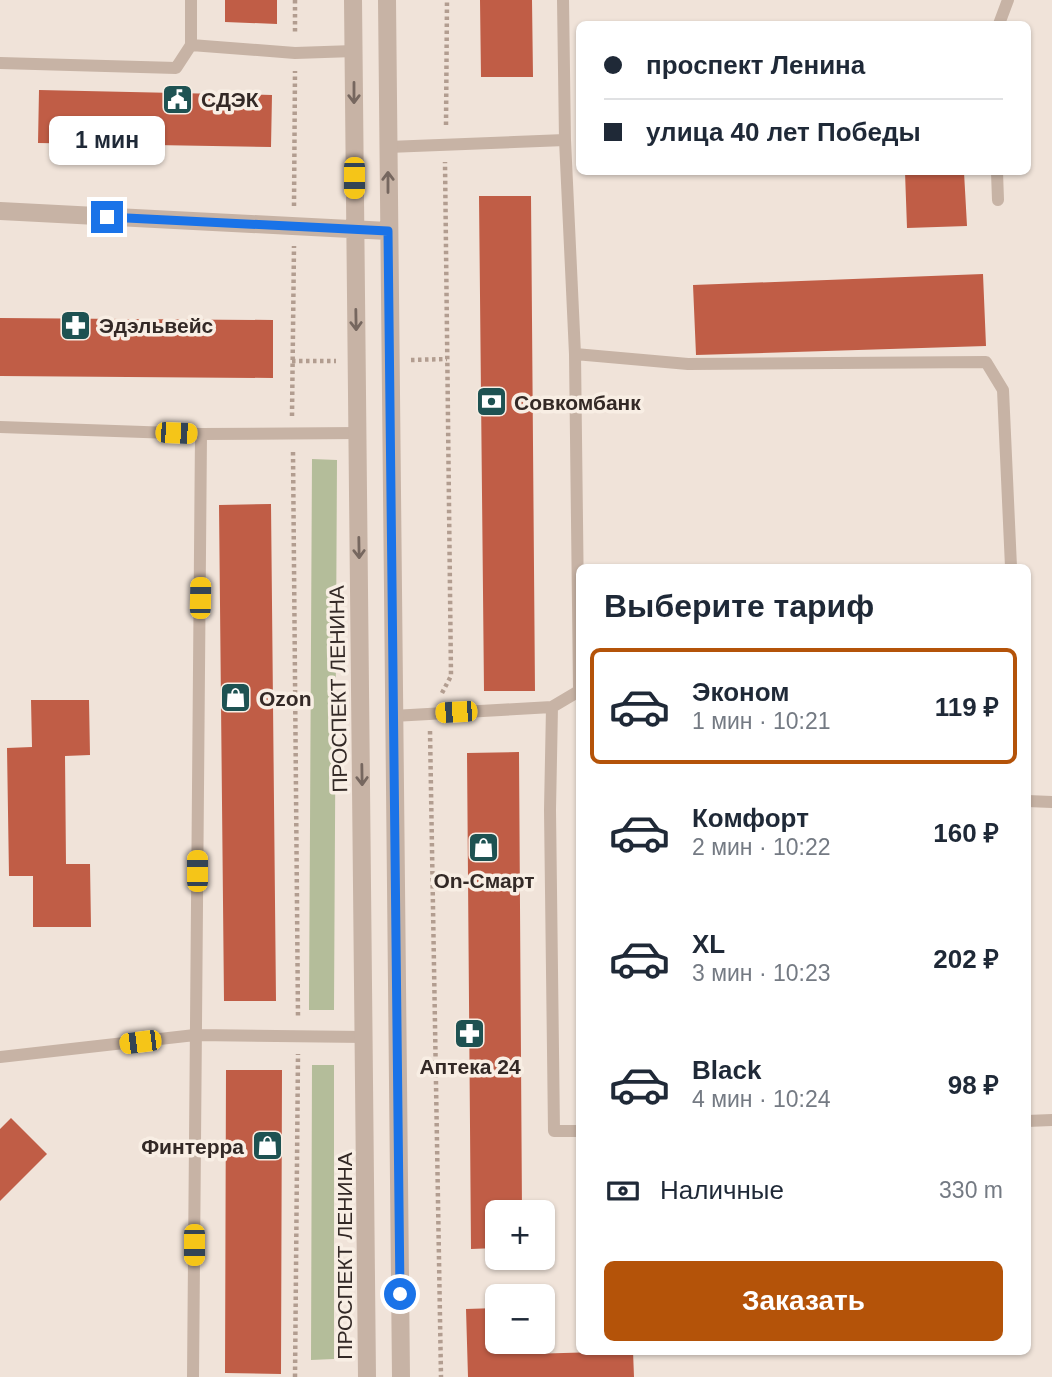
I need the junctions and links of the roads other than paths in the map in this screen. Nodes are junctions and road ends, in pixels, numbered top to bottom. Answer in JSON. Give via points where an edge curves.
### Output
{"nodes":[{"id":1,"x":191,"y":0,"type":"edge"},
{"id":2,"x":353,"y":0,"type":"edge"},
{"id":3,"x":387,"y":0,"type":"edge"},
{"id":4,"x":563,"y":0,"type":"edge"},
{"id":5,"x":1008,"y":0,"type":"edge"},
{"id":6,"x":1000,"y":21,"type":"edge"},
{"id":7,"x":191,"y":45,"type":"junction"},
{"id":8,"x":354,"y":51,"type":"junction"},
{"id":9,"x":0,"y":63,"type":"edge"},
{"id":10,"x":565,"y":140,"type":"junction"},
{"id":11,"x":388,"y":147,"type":"junction"},
{"id":12,"x":997,"y":175,"type":"edge"},
{"id":13,"x":998,"y":200,"type":"dead end"},
{"id":14,"x":0,"y":211,"type":"edge"},
{"id":15,"x":354,"y":229,"type":"junction"},
{"id":16,"x":388,"y":231,"type":"junction"},
{"id":17,"x":575,"y":354,"type":"junction"},
{"id":18,"x":0,"y":427,"type":"edge"},
{"id":19,"x":201,"y":433,"type":"junction"},
{"id":20,"x":358,"y":433,"type":"junction"},
{"id":21,"x":578,"y":564,"type":"edge"},
{"id":22,"x":1011,"y":564,"type":"edge"},
{"id":23,"x":576,"y":692,"type":"edge"},
{"id":24,"x":552,"y":706,"type":"junction"},
{"id":25,"x":393,"y":716,"type":"junction"},
{"id":26,"x":1031,"y":801,"type":"edge"},
{"id":27,"x":1052,"y":802,"type":"edge"},
{"id":28,"x":195,"y":1035,"type":"junction"},
{"id":29,"x":365,"y":1037,"type":"junction"},
{"id":30,"x":1,"y":1059,"type":"edge"},
{"id":31,"x":1052,"y":1120,"type":"edge"},
{"id":32,"x":1031,"y":1121,"type":"edge"},
{"id":33,"x":576,"y":1131,"type":"edge"},
{"id":34,"x":193,"y":1377,"type":"edge"},
{"id":35,"x":367,"y":1377,"type":"edge"},
{"id":36,"x":401,"y":1377,"type":"edge"}],
"edges":[{"from":1,"to":7,"type":"lane"},
{"from":2,"to":8,"type":"street","name":"ПРОСПЕКТ ЛЕНИНА"},
{"from":3,"to":11,"type":"street"},
{"from":4,"to":10,"type":"lane"},
{"from":5,"to":6,"type":"lane"},
{"from":7,"to":8,"type":"lane","via":[[295,53]]},
{"from":7,"to":9,"type":"lane","via":[[176,68]]},
{"from":8,"to":15,"type":"street","name":"ПРОСПЕКТ ЛЕНИНА","one_way":true},
{"from":10,"to":11,"type":"lane"},
{"from":10,"to":17,"type":"lane"},
{"from":16,"to":11,"type":"street","one_way":true},
{"from":12,"to":13,"type":"lane"},
{"from":14,"to":15,"type":"street"},
{"from":15,"to":16,"type":"street"},
{"from":15,"to":20,"type":"street","name":"ПРОСПЕКТ ЛЕНИНА","one_way":true},
{"from":16,"to":25,"type":"street"},
{"from":17,"to":21,"type":"lane"},
{"from":17,"to":22,"type":"lane","via":[[688,364],[986,362],[1003,390]]},
{"from":18,"to":19,"type":"lane"},
{"from":19,"to":20,"type":"lane"},
{"from":19,"to":28,"type":"lane"},
{"from":20,"to":29,"type":"street","name":"ПРОСПЕКТ ЛЕНИНА","one_way":true},
{"from":23,"to":24,"type":"lane"},
{"from":24,"to":25,"type":"lane"},
{"from":24,"to":33,"type":"lane","via":[[554,1131]]},
{"from":25,"to":36,"type":"street"},
{"from":26,"to":27,"type":"lane"},
{"from":28,"to":29,"type":"lane"},
{"from":28,"to":30,"type":"lane"},
{"from":28,"to":34,"type":"lane"},
{"from":29,"to":35,"type":"street","name":"ПРОСПЕКТ ЛЕНИНА"},
{"from":31,"to":32,"type":"lane"}]}
